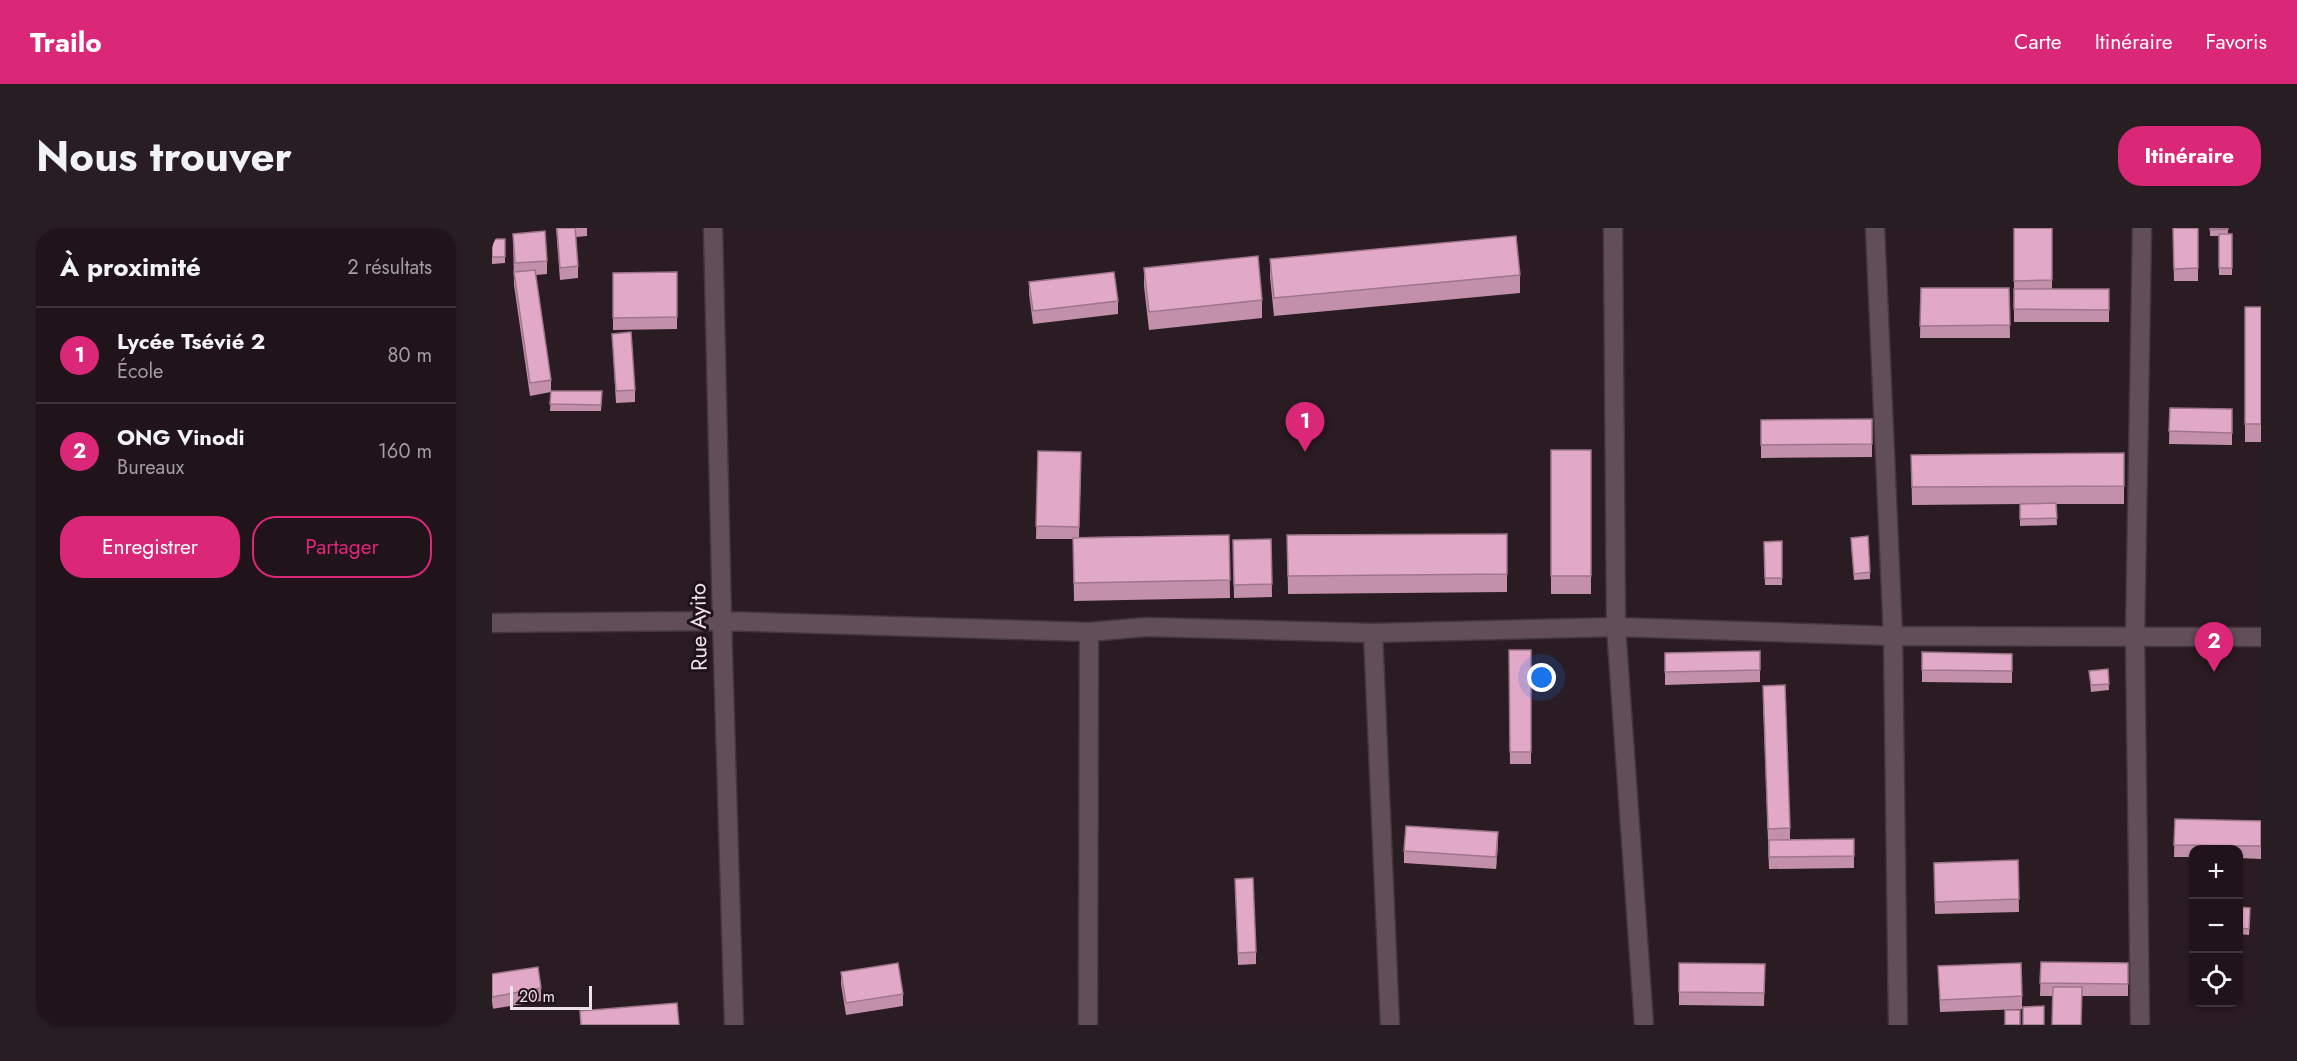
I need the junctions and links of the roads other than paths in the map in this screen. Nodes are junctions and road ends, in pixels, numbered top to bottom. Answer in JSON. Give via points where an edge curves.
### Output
{"nodes":[{"id":1,"x":714,"y":228,"type":"edge"},
{"id":2,"x":1613,"y":228,"type":"edge"},
{"id":3,"x":1875,"y":228,"type":"edge"},
{"id":4,"x":2142,"y":228,"type":"edge"},
{"id":5,"x":722,"y":621,"type":"junction"},
{"id":6,"x":492,"y":623,"type":"edge"},
{"id":7,"x":1616,"y":627,"type":"junction"},
{"id":8,"x":1089,"y":632,"type":"junction"},
{"id":9,"x":1373,"y":633,"type":"junction"},
{"id":10,"x":1893,"y":636,"type":"junction"},
{"id":11,"x":2261,"y":637,"type":"edge"},
{"id":12,"x":2134,"y":638,"type":"junction"},
{"id":13,"x":734,"y":1025,"type":"edge"},
{"id":14,"x":1088,"y":1025,"type":"edge"},
{"id":15,"x":1390,"y":1025,"type":"edge"},
{"id":16,"x":1644,"y":1025,"type":"edge"},
{"id":17,"x":1898,"y":1025,"type":"edge"},
{"id":18,"x":2140,"y":1025,"type":"edge"}],
"edges":[{"from":1,"to":5,"type":"street","name":"Rue Ayito"},
{"from":2,"to":7,"type":"street"},
{"from":3,"to":10,"type":"street"},
{"from":4,"to":12,"type":"street"},
{"from":5,"to":6,"type":"street"},
{"from":5,"to":8,"type":"street"},
{"from":5,"to":13,"type":"street","name":"Rue Ayito"},
{"from":7,"to":9,"type":"street"},
{"from":7,"to":10,"type":"street"},
{"from":7,"to":16,"type":"street"},
{"from":8,"to":9,"type":"street","via":[[1146,627]]},
{"from":8,"to":14,"type":"street"},
{"from":9,"to":15,"type":"street"},
{"from":10,"to":12,"type":"street"},
{"from":10,"to":17,"type":"street"},
{"from":11,"to":12,"type":"street"},
{"from":12,"to":18,"type":"street"}]}
